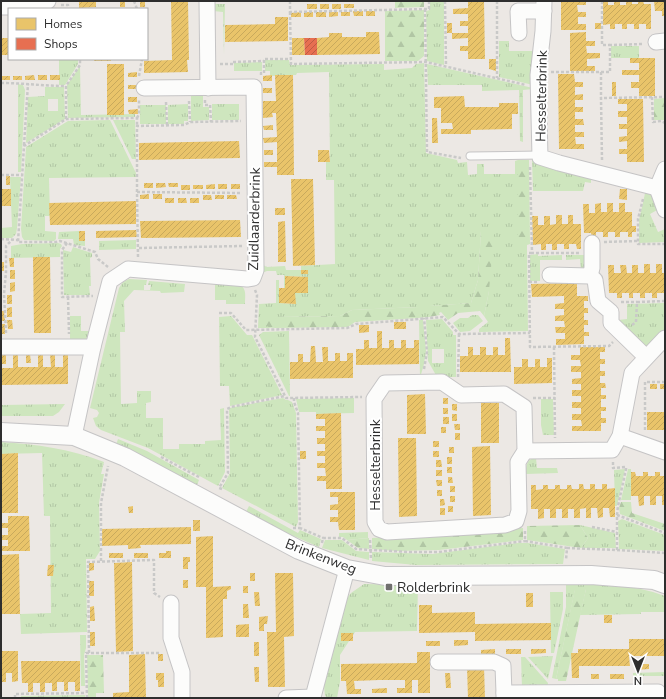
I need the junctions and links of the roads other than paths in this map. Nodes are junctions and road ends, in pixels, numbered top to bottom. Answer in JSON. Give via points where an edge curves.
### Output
{"nodes":[{"id":1,"x":48,"y":1,"type":"edge"},
{"id":2,"x":207,"y":1,"type":"edge"},
{"id":3,"x":544,"y":6,"type":"edge"},
{"id":4,"x":1,"y":7,"type":"edge"},
{"id":5,"x":519,"y":33,"type":"dead end"},
{"id":6,"x":144,"y":88,"type":"dead end"},
{"id":7,"x":207,"y":88,"type":"junction"},
{"id":8,"x":535,"y":155,"type":"junction"},
{"id":9,"x":470,"y":156,"type":"road end"},
{"id":10,"x":665,"y":169,"type":"edge"},
{"id":11,"x":651,"y":186,"type":"junction"},
{"id":12,"x":665,"y":210,"type":"edge"},
{"id":13,"x":592,"y":248,"type":"road end"},
{"id":14,"x":550,"y":275,"type":"dead end"},
{"id":15,"x":590,"y":276,"type":"junction"},
{"id":16,"x":665,"y":338,"type":"edge"},
{"id":17,"x":3,"y":347,"type":"edge"},
{"id":18,"x":93,"y":347,"type":"junction"},
{"id":19,"x":646,"y":357,"type":"junction"},
{"id":20,"x":1,"y":432,"type":"edge"},
{"id":21,"x":74,"y":436,"type":"junction"},
{"id":22,"x":620,"y":436,"type":"junction"},
{"id":23,"x":525,"y":451,"type":"junction"},
{"id":24,"x":665,"y":452,"type":"edge"},
{"id":25,"x":347,"y":568,"type":"junction"},
{"id":26,"x":665,"y":584,"type":"edge"},
{"id":27,"x":171,"y":603,"type":"road end"},
{"id":28,"x":438,"y":662,"type":"dead end"},
{"id":29,"x":504,"y":696,"type":"edge"},
{"id":30,"x":314,"y":697,"type":"edge"},
{"id":31,"x":182,"y":698,"type":"edge"},
{"id":32,"x":286,"y":698,"type":"edge"},
{"id":33,"x":662,"y":698,"type":"edge"}],
"edges":[{"from":1,"to":4,"type":"street","via":[[39,7]]},
{"from":2,"to":7,"type":"street"},
{"from":3,"to":5,"type":"street","name":"Hesselterbrink","via":[[518,11]]},
{"from":3,"to":8,"type":"street","name":"Hesselterbrink"},
{"from":6,"to":7,"type":"street"},
{"from":7,"to":18,"type":"street","name":"Zuidlaarderbrink","via":[[254,87],[256,270],[253,278],[247,280],[128,269],[110,281]]},
{"from":8,"to":9,"type":"lane"},
{"from":8,"to":11,"type":"street","name":"Hesselterbrink"},
{"from":10,"to":11,"type":"street"},
{"from":11,"to":12,"type":"street"},
{"from":13,"to":15,"type":"street"},
{"from":14,"to":15,"type":"street"},
{"from":15,"to":19,"type":"street","via":[[595,280],[598,301],[611,312],[611,323]]},
{"from":16,"to":19,"type":"street"},
{"from":17,"to":18,"type":"street"},
{"from":18,"to":21,"type":"street"},
{"from":19,"to":22,"type":"street","via":[[632,373]]},
{"from":20,"to":21,"type":"street","name":"Brinkenweg"},
{"from":21,"to":25,"type":"street","name":"Brinkenweg","via":[[125,457],[299,550]]},
{"from":22,"to":23,"type":"street","via":[[612,450]]},
{"from":22,"to":24,"type":"street"},
{"from":23,"to":23,"type":"street","name":"Hesselterbrink","via":[[518,462],[519,511],[516,521],[505,525],[387,532],[379,529],[375,522],[374,399],[385,383],[442,382],[460,395],[504,394],[524,407]]},
{"from":25,"to":26,"type":"street","name":"Brinkenweg","via":[[385,576],[591,575],[654,580]]},
{"from":25,"to":30,"type":"street"},
{"from":27,"to":31,"type":"street","via":[[171,638],[182,672]]},
{"from":28,"to":29,"type":"street","via":[[494,662],[503,666]]},
{"from":29,"to":33,"type":"street","via":[[658,692]]},
{"from":30,"to":32,"type":"street"}]}
